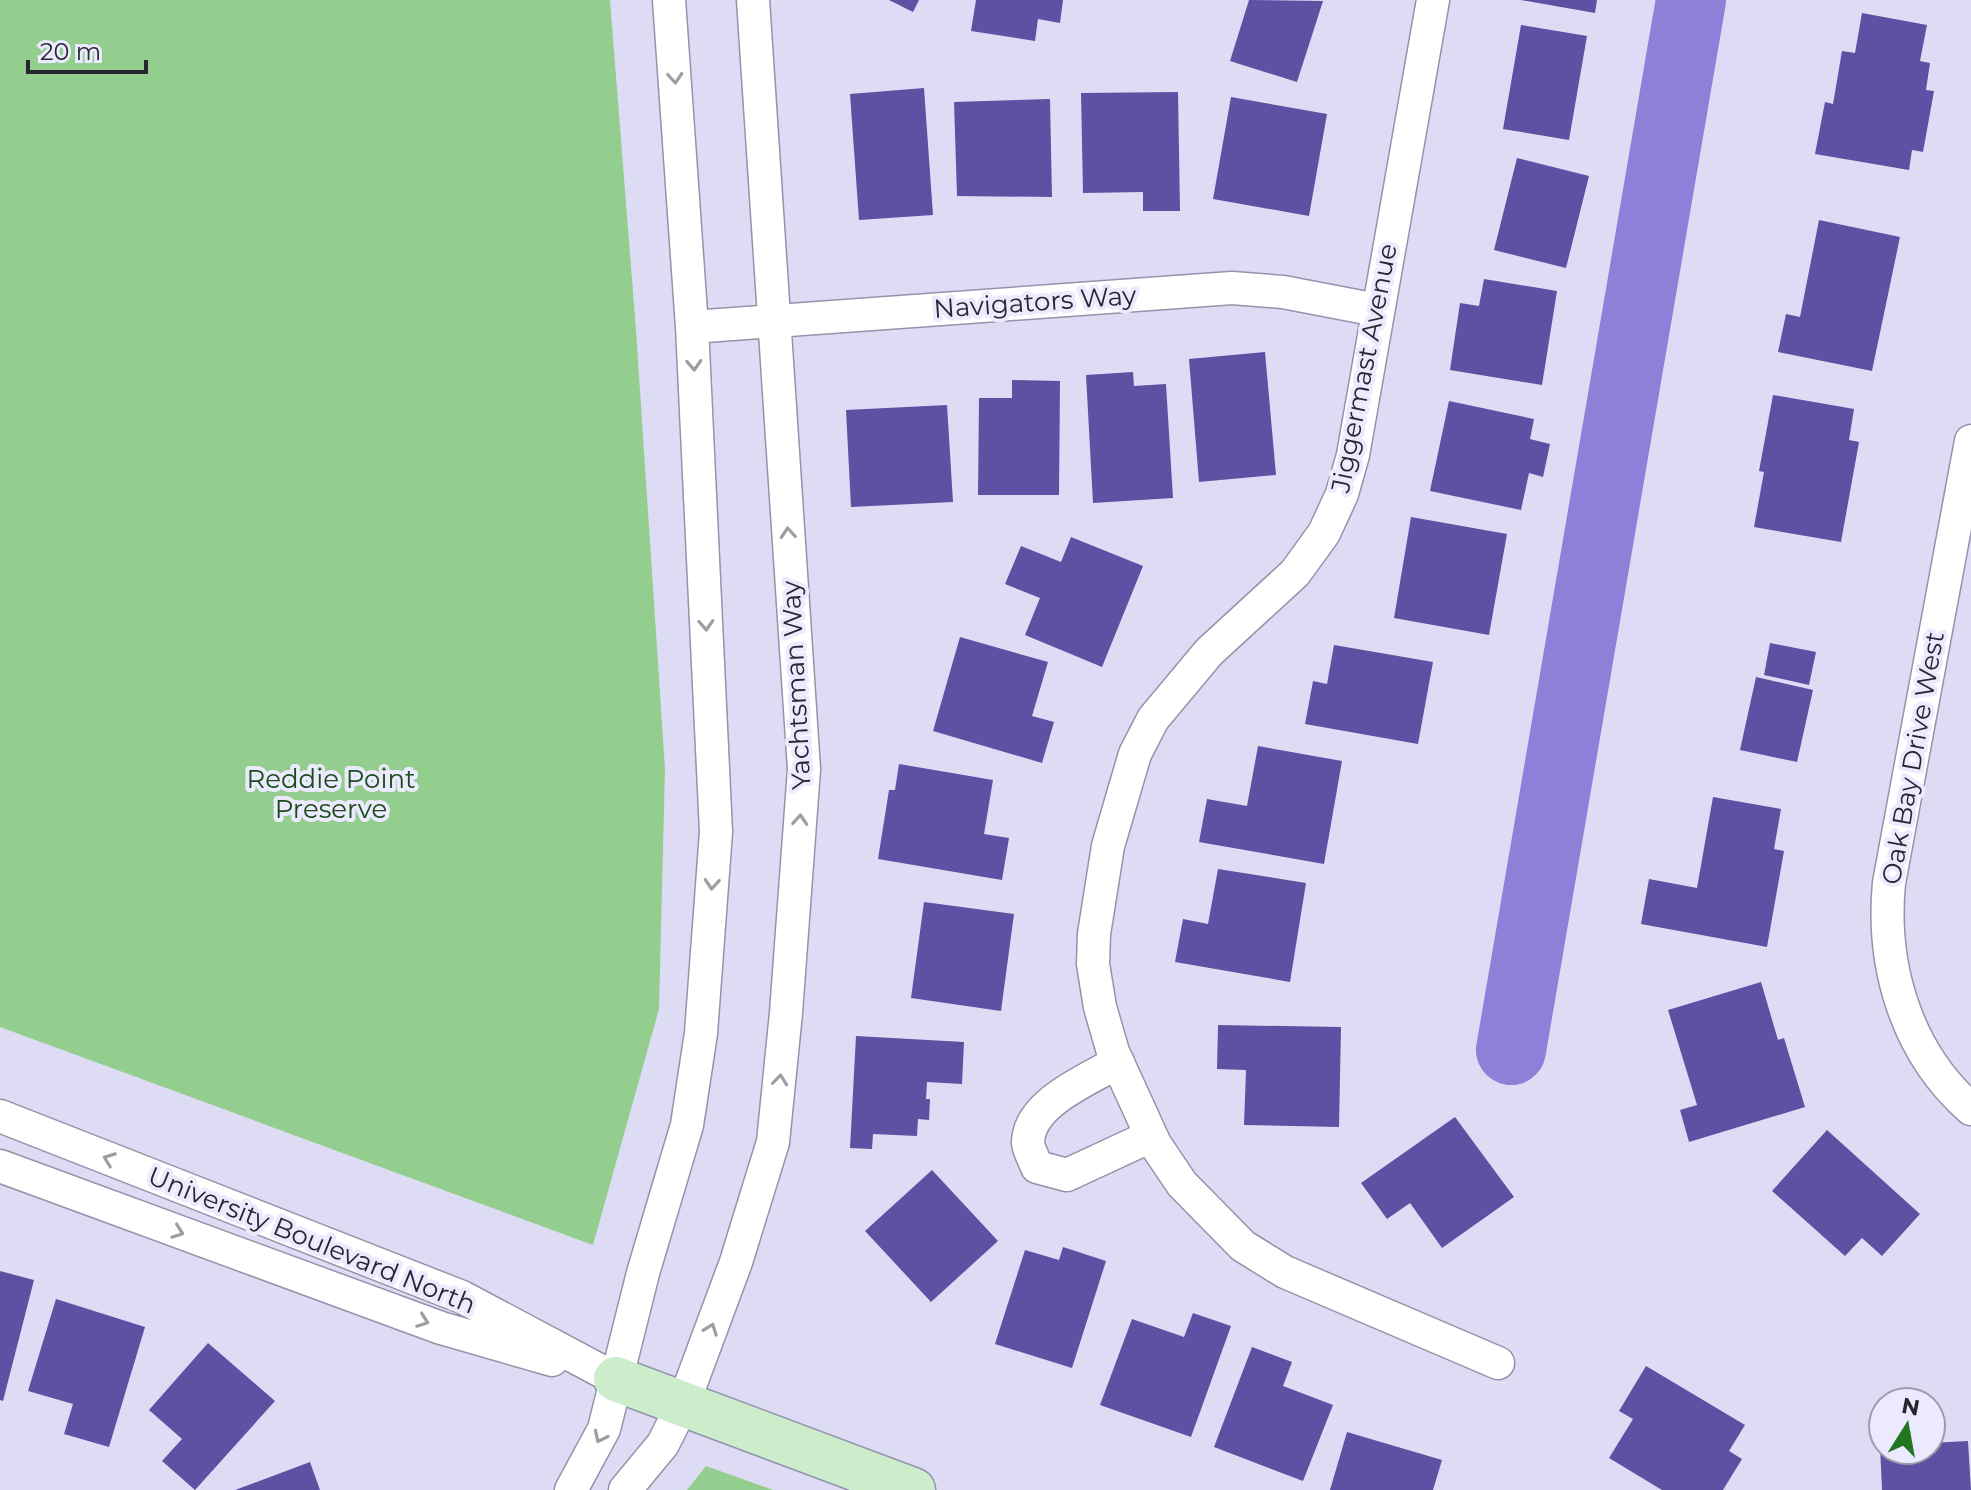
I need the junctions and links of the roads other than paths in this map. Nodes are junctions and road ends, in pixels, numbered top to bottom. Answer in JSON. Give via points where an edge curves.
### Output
{"nodes":[{"id":1,"x":669,"y":0,"type":"edge"},
{"id":2,"x":753,"y":0,"type":"edge"},
{"id":3,"x":1433,"y":0,"type":"edge"},
{"id":4,"x":1377,"y":310,"type":"junction"},
{"id":5,"x":773,"y":320,"type":"junction"},
{"id":6,"x":692,"y":327,"type":"junction"},
{"id":7,"x":1971,"y":441,"type":"edge"},
{"id":8,"x":1960,"y":566,"type":"edge"},
{"id":9,"x":1118,"y":1062,"type":"junction"},
{"id":10,"x":1971,"y":1109,"type":"edge"},
{"id":11,"x":0,"y":1116,"type":"edge"},
{"id":12,"x":1151,"y":1136,"type":"junction"},
{"id":13,"x":0,"y":1166,"type":"edge"},
{"id":14,"x":1498,"y":1363,"type":"dead end"},
{"id":15,"x":616,"y":1379,"type":"junction"},
{"id":16,"x":684,"y":1402,"type":"junction"},
{"id":17,"x":571,"y":1490,"type":"edge"},
{"id":18,"x":625,"y":1490,"type":"edge"},
{"id":19,"x":913,"y":1490,"type":"edge"}],
"edges":[{"from":1,"to":6,"type":"street","one_way":true},
{"from":2,"to":5,"type":"street","name":"Yachtsman Way"},
{"from":3,"to":4,"type":"street","name":"Jiggermast Avenue"},
{"from":4,"to":5,"type":"street","name":"Navigators Way","via":[[1232,288]]},
{"from":4,"to":9,"type":"street","name":"Jiggermast Avenue","via":[[1353,455],[1324,533],[1295,573],[1209,652],[1153,719],[1135,754],[1108,846],[1094,934],[1100,1007]]},
{"from":5,"to":6,"type":"street","name":"Navigators Way"},
{"from":16,"to":5,"type":"street","name":"Yachtsman Way","one_way":true,"via":[[773,1142],[786,1013],[804,769]]},
{"from":6,"to":15,"type":"street","one_way":true,"via":[[714,863],[701,1033],[687,1125]]},
{"from":7,"to":8,"type":"street","name":"Oak Bay Drive West"},
{"from":8,"to":10,"type":"street","name":"Oak Bay Drive West","via":[[1889,883],[1886,918],[1889,953],[1908,1023],[1951,1089]]},
{"from":9,"to":12,"type":"street","name":"Jiggermast Avenue"},
{"from":9,"to":12,"type":"street","via":[[1045,1106],[1030,1126],[1028,1146],[1037,1167],[1067,1175]]},
{"from":15,"to":11,"type":"street","name":"University Boulevard North","one_way":true,"via":[[462,1297]]},
{"from":12,"to":14,"type":"street","name":"Jiggermast Avenue","via":[[1182,1184],[1243,1246],[1285,1272]]},
{"from":13,"to":15,"type":"street","name":"University Boulevard North","one_way":true,"via":[[441,1328]]},
{"from":15,"to":16,"type":"street","name":"University Boulevard North"},
{"from":15,"to":17,"type":"street","one_way":true,"via":[[604,1429]]},
{"from":16,"to":18,"type":"street","name":"Yachtsman Way","via":[[663,1444]]},
{"from":16,"to":19,"type":"street","name":"University Boulevard North"}]}
